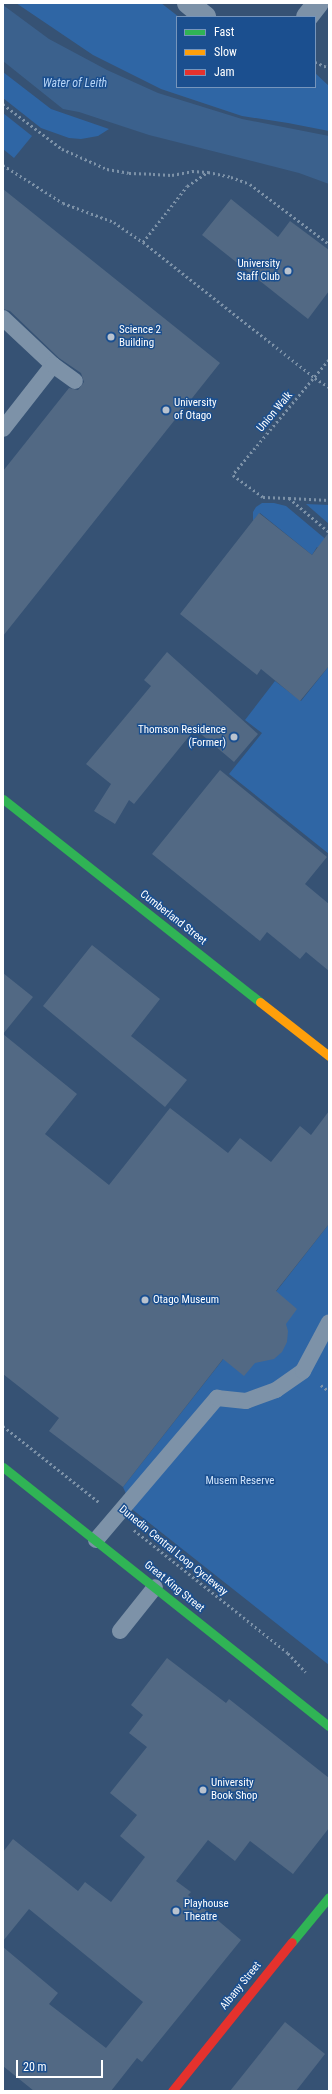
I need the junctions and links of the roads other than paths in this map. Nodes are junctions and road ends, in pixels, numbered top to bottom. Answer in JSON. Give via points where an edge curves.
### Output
{"nodes":[{"id":1,"x":188,"y":3,"type":"edge"},
{"id":2,"x":318,"y":3,"type":"edge"},
{"id":3,"x":204,"y":16,"type":"edge"},
{"id":4,"x":308,"y":16,"type":"edge"},
{"id":5,"x":3,"y":318,"type":"edge"},
{"id":6,"x":53,"y":365,"type":"junction"},
{"id":7,"x":75,"y":381,"type":"dead end"},
{"id":8,"x":3,"y":429,"type":"edge"},
{"id":9,"x":3,"y":799,"type":"edge"},
{"id":10,"x":326,"y":1048,"type":"edge"},
{"id":11,"x":329,"y":1322,"type":"edge"},
{"id":12,"x":3,"y":1467,"type":"edge"},
{"id":13,"x":96,"y":1540,"type":"junction"},
{"id":14,"x":155,"y":1587,"type":"junction"},
{"id":15,"x":120,"y":1630,"type":"dead end"},
{"id":16,"x":329,"y":1726,"type":"edge"},
{"id":17,"x":329,"y":1897,"type":"edge"},
{"id":18,"x":172,"y":2091,"type":"edge"}],
"edges":[{"from":1,"to":3,"type":"street"},
{"from":2,"to":4,"type":"street"},
{"from":5,"to":6,"type":"lane"},
{"from":6,"to":7,"type":"lane"},
{"from":6,"to":8,"type":"lane"},
{"from":9,"to":10,"type":"main road","name":"Cumberland Street"},
{"from":11,"to":13,"type":"lane","via":[[303,1371],[276,1390],[246,1401],[217,1398]]},
{"from":12,"to":13,"type":"main road","name":"Great King Street"},
{"from":13,"to":14,"type":"main road","name":"Great King Street"},
{"from":14,"to":15,"type":"lane"},
{"from":14,"to":16,"type":"main road","name":"Great King Street"},
{"from":17,"to":18,"type":"main road","name":"Albany Street"}]}
